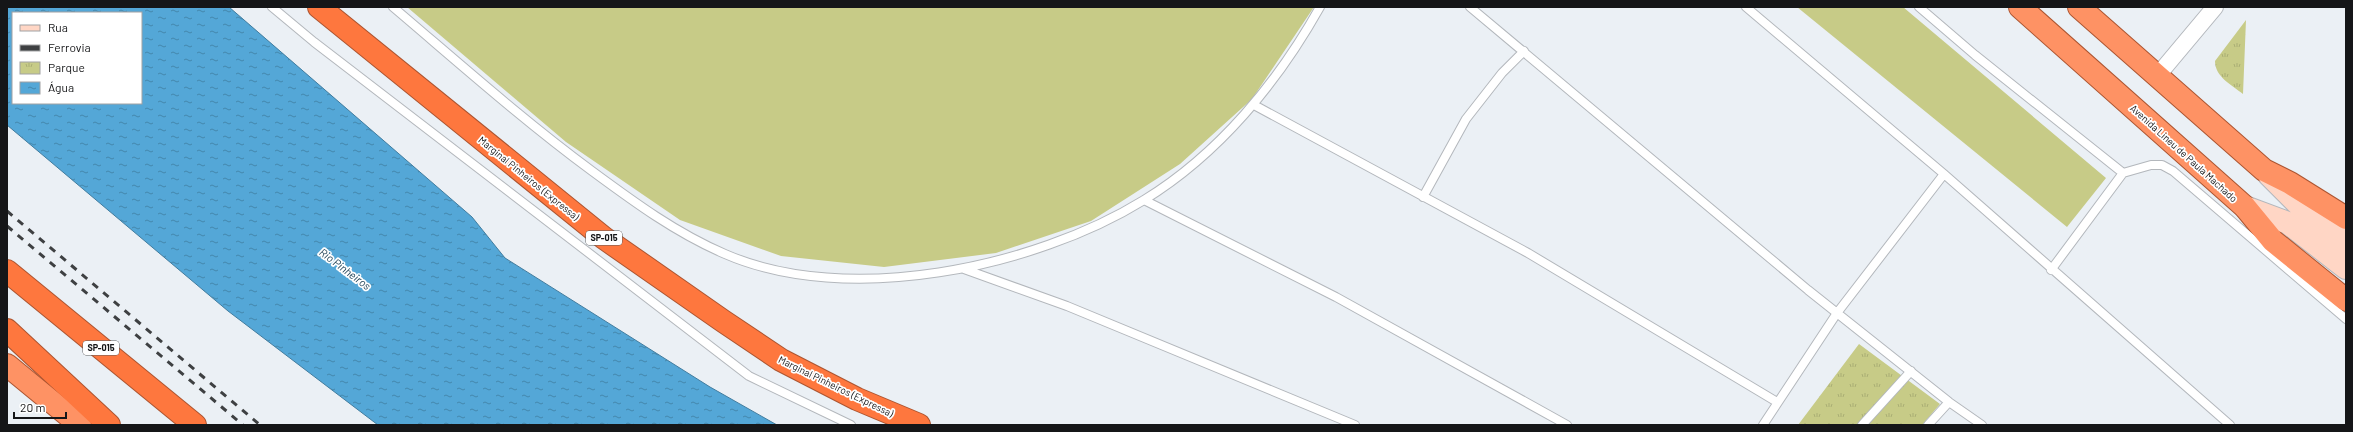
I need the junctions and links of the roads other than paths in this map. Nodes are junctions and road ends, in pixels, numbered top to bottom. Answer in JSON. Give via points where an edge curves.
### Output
{"nodes":[{"id":1,"x":272,"y":7,"type":"edge"},
{"id":2,"x":319,"y":7,"type":"edge"},
{"id":3,"x":393,"y":7,"type":"edge"},
{"id":4,"x":1320,"y":7,"type":"edge"},
{"id":5,"x":1470,"y":7,"type":"edge"},
{"id":6,"x":1746,"y":7,"type":"edge"},
{"id":7,"x":1919,"y":7,"type":"edge"},
{"id":8,"x":2020,"y":7,"type":"edge"},
{"id":9,"x":2079,"y":7,"type":"edge"},
{"id":10,"x":2215,"y":7,"type":"edge"},
{"id":11,"x":1524,"y":52,"type":"junction"},
{"id":12,"x":2158,"y":75,"type":"junction"},
{"id":13,"x":1254,"y":105,"type":"junction"},
{"id":14,"x":2264,"y":170,"type":"junction"},
{"id":15,"x":2123,"y":173,"type":"junction"},
{"id":16,"x":1944,"y":174,"type":"junction"},
{"id":17,"x":1423,"y":197,"type":"junction"},
{"id":18,"x":1144,"y":200,"type":"junction"},
{"id":19,"x":2244,"y":207,"type":"junction"},
{"id":20,"x":2346,"y":218,"type":"edge"},
{"id":21,"x":2346,"y":243,"type":"edge"},
{"id":22,"x":2346,"y":268,"type":"edge"},
{"id":23,"x":964,"y":269,"type":"junction"},
{"id":24,"x":2051,"y":270,"type":"junction"},
{"id":25,"x":7,"y":271,"type":"edge"},
{"id":26,"x":2346,"y":300,"type":"edge"},
{"id":27,"x":1837,"y":313,"type":"junction"},
{"id":28,"x":2346,"y":319,"type":"edge"},
{"id":29,"x":7,"y":330,"type":"edge"},
{"id":30,"x":7,"y":365,"type":"edge"},
{"id":31,"x":1911,"y":371,"type":"junction"},
{"id":32,"x":1777,"y":402,"type":"junction"},
{"id":33,"x":1949,"y":402,"type":"junction"},
{"id":34,"x":80,"y":425,"type":"edge"},
{"id":35,"x":110,"y":425,"type":"edge"},
{"id":36,"x":195,"y":425,"type":"edge"},
{"id":37,"x":851,"y":425,"type":"edge"},
{"id":38,"x":918,"y":425,"type":"edge"},
{"id":39,"x":1355,"y":425,"type":"edge"},
{"id":40,"x":1567,"y":425,"type":"edge"},
{"id":41,"x":1763,"y":425,"type":"edge"},
{"id":42,"x":1862,"y":425,"type":"edge"},
{"id":43,"x":1928,"y":425,"type":"edge"},
{"id":44,"x":1982,"y":425,"type":"edge"},
{"id":45,"x":2230,"y":425,"type":"edge"}],
"edges":[{"from":1,"to":37,"type":"lane","via":[[749,376]]},
{"from":2,"to":38,"type":"highway","name":"Marginal Pinheiros (Expressa)","number":"SP-015","via":[[604,238],[717,317],[781,360],[858,399]]},
{"from":3,"to":23,"type":"lane","via":[[544,135],[617,190],[681,233],[726,255],[794,274],[839,277],[900,278]]},
{"from":4,"to":13,"type":"lane","via":[[1277,75]]},
{"from":5,"to":11,"type":"lane"},
{"from":6,"to":16,"type":"lane"},
{"from":7,"to":15,"type":"lane"},
{"from":8,"to":19,"type":"highway","name":"Avenida Lineu de Paula Machado"},
{"from":9,"to":12,"type":"highway"},
{"from":10,"to":12,"type":"street"},
{"from":11,"to":17,"type":"lane","via":[[1502,73],[1466,119]]},
{"from":11,"to":27,"type":"lane"},
{"from":12,"to":14,"type":"highway"},
{"from":13,"to":17,"type":"lane"},
{"from":13,"to":18,"type":"lane","via":[[1227,133],[1178,176]]},
{"from":14,"to":20,"type":"highway"},
{"from":14,"to":21,"type":"main road","via":[[2305,210]]},
{"from":15,"to":24,"type":"lane"},
{"from":15,"to":28,"type":"lane","via":[[2151,164],[2162,165],[2173,171]]},
{"from":16,"to":24,"type":"lane"},
{"from":16,"to":27,"type":"lane"},
{"from":17,"to":32,"type":"lane","via":[[1528,252]]},
{"from":18,"to":23,"type":"lane","via":[[1105,220],[1038,248]]},
{"from":18,"to":40,"type":"lane","via":[[1336,297]]},
{"from":19,"to":22,"type":"main road","via":[[2288,223]]},
{"from":19,"to":26,"type":"highway","name":"Avenida Lineu de Paula Machado","via":[[2273,241]]},
{"from":23,"to":39,"type":"lane","via":[[1067,306]]},
{"from":24,"to":45,"type":"lane"},
{"from":25,"to":36,"type":"highway","number":"SP-015"},
{"from":27,"to":31,"type":"lane"},
{"from":27,"to":32,"type":"lane"},
{"from":29,"to":35,"type":"highway"},
{"from":30,"to":34,"type":"highway"},
{"from":31,"to":33,"type":"lane"},
{"from":31,"to":42,"type":"lane"},
{"from":32,"to":41,"type":"lane"},
{"from":33,"to":43,"type":"lane"},
{"from":33,"to":44,"type":"lane"}]}
